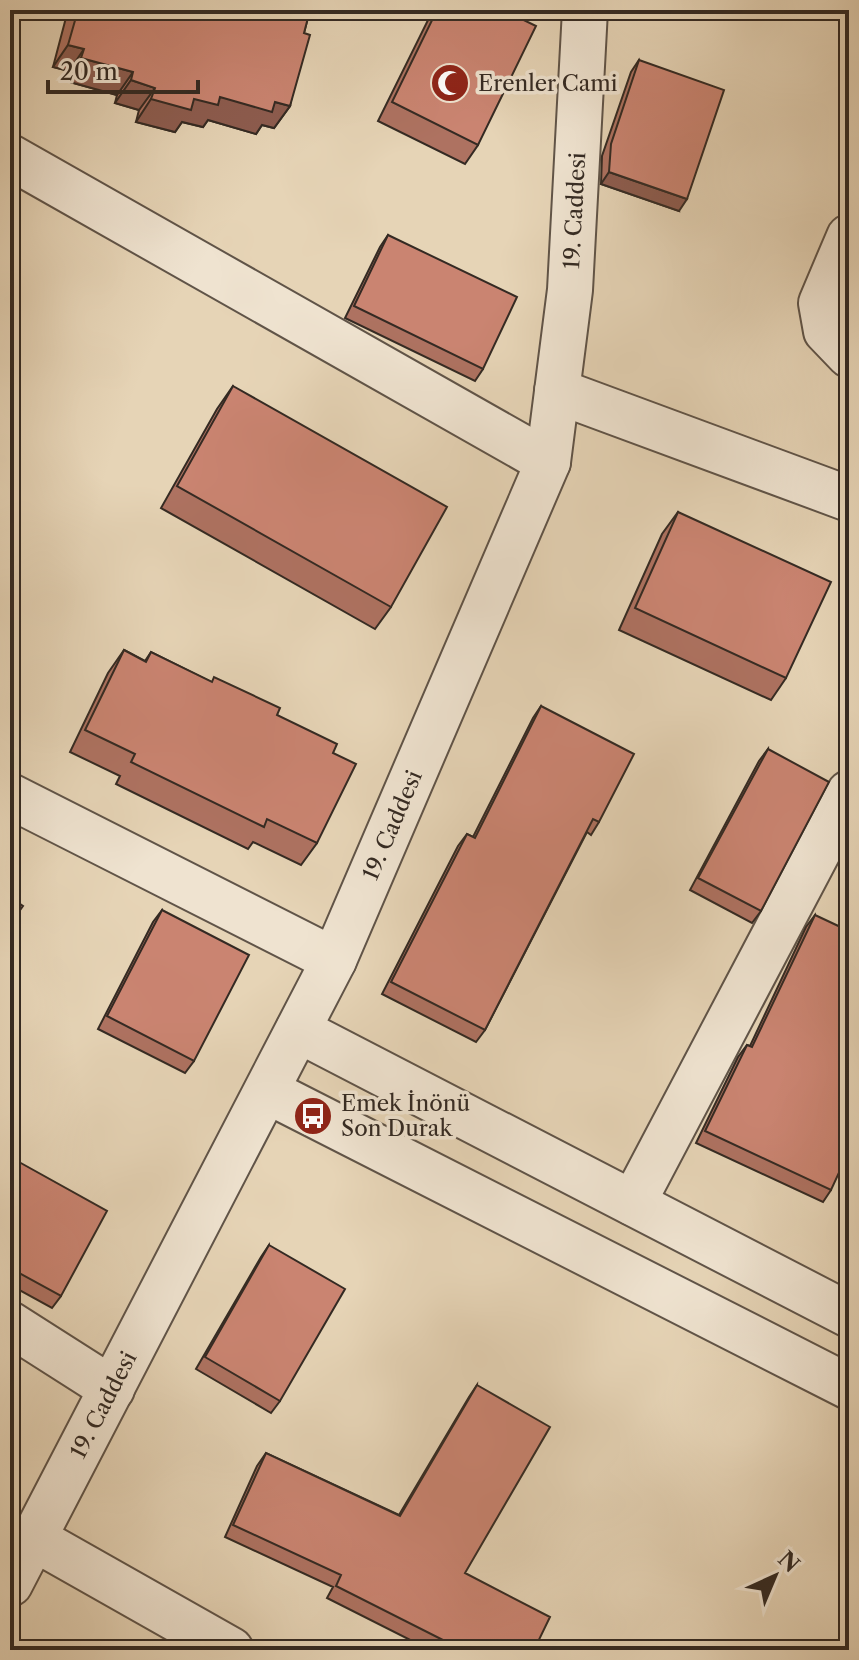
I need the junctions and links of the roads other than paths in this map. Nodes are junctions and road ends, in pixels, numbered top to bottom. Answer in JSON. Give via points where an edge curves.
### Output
{"nodes":[{"id":1,"x":585,"y":10,"type":"edge"},
{"id":2,"x":10,"y":157,"type":"edge"},
{"id":3,"x":849,"y":237,"type":"edge"},
{"id":4,"x":849,"y":355,"type":"edge"},
{"id":5,"x":557,"y":391,"type":"junction"},
{"id":6,"x":548,"y":462,"type":"junction"},
{"id":7,"x":849,"y":499,"type":"edge"},
{"id":8,"x":849,"y":793,"type":"edge"},
{"id":9,"x":10,"y":796,"type":"edge"},
{"id":10,"x":334,"y":960,"type":"junction"},
{"id":11,"x":298,"y":1030,"type":"junction"},
{"id":12,"x":267,"y":1091,"type":"junction"},
{"id":13,"x":633,"y":1203,"type":"junction"},
{"id":14,"x":849,"y":1315,"type":"edge"},
{"id":15,"x":10,"y":1324,"type":"edge"},
{"id":16,"x":849,"y":1387,"type":"edge"},
{"id":17,"x":112,"y":1389,"type":"junction"},
{"id":18,"x":35,"y":1539,"type":"junction"},
{"id":19,"x":10,"y":1584,"type":"edge"},
{"id":20,"x":231,"y":1650,"type":"edge"}],
"edges":[{"from":1,"to":5,"type":"street","name":"19. Caddesi","via":[[570,290]]},
{"from":2,"to":6,"type":"street"},
{"from":3,"to":4,"type":"street","via":[[821,303],[826,331]]},
{"from":5,"to":6,"type":"street","name":"19. Caddesi"},
{"from":5,"to":7,"type":"street"},
{"from":6,"to":10,"type":"street","name":"19. Caddesi"},
{"from":8,"to":13,"type":"street"},
{"from":9,"to":10,"type":"street"},
{"from":10,"to":11,"type":"street","name":"19. Caddesi"},
{"from":11,"to":12,"type":"street","name":"19. Caddesi"},
{"from":11,"to":13,"type":"street"},
{"from":12,"to":16,"type":"street"},
{"from":12,"to":17,"type":"street","name":"19. Caddesi"},
{"from":13,"to":14,"type":"street"},
{"from":15,"to":17,"type":"street"},
{"from":17,"to":18,"type":"street","name":"19. Caddesi"},
{"from":18,"to":19,"type":"street","name":"19. Caddesi"},
{"from":18,"to":20,"type":"street"}]}
